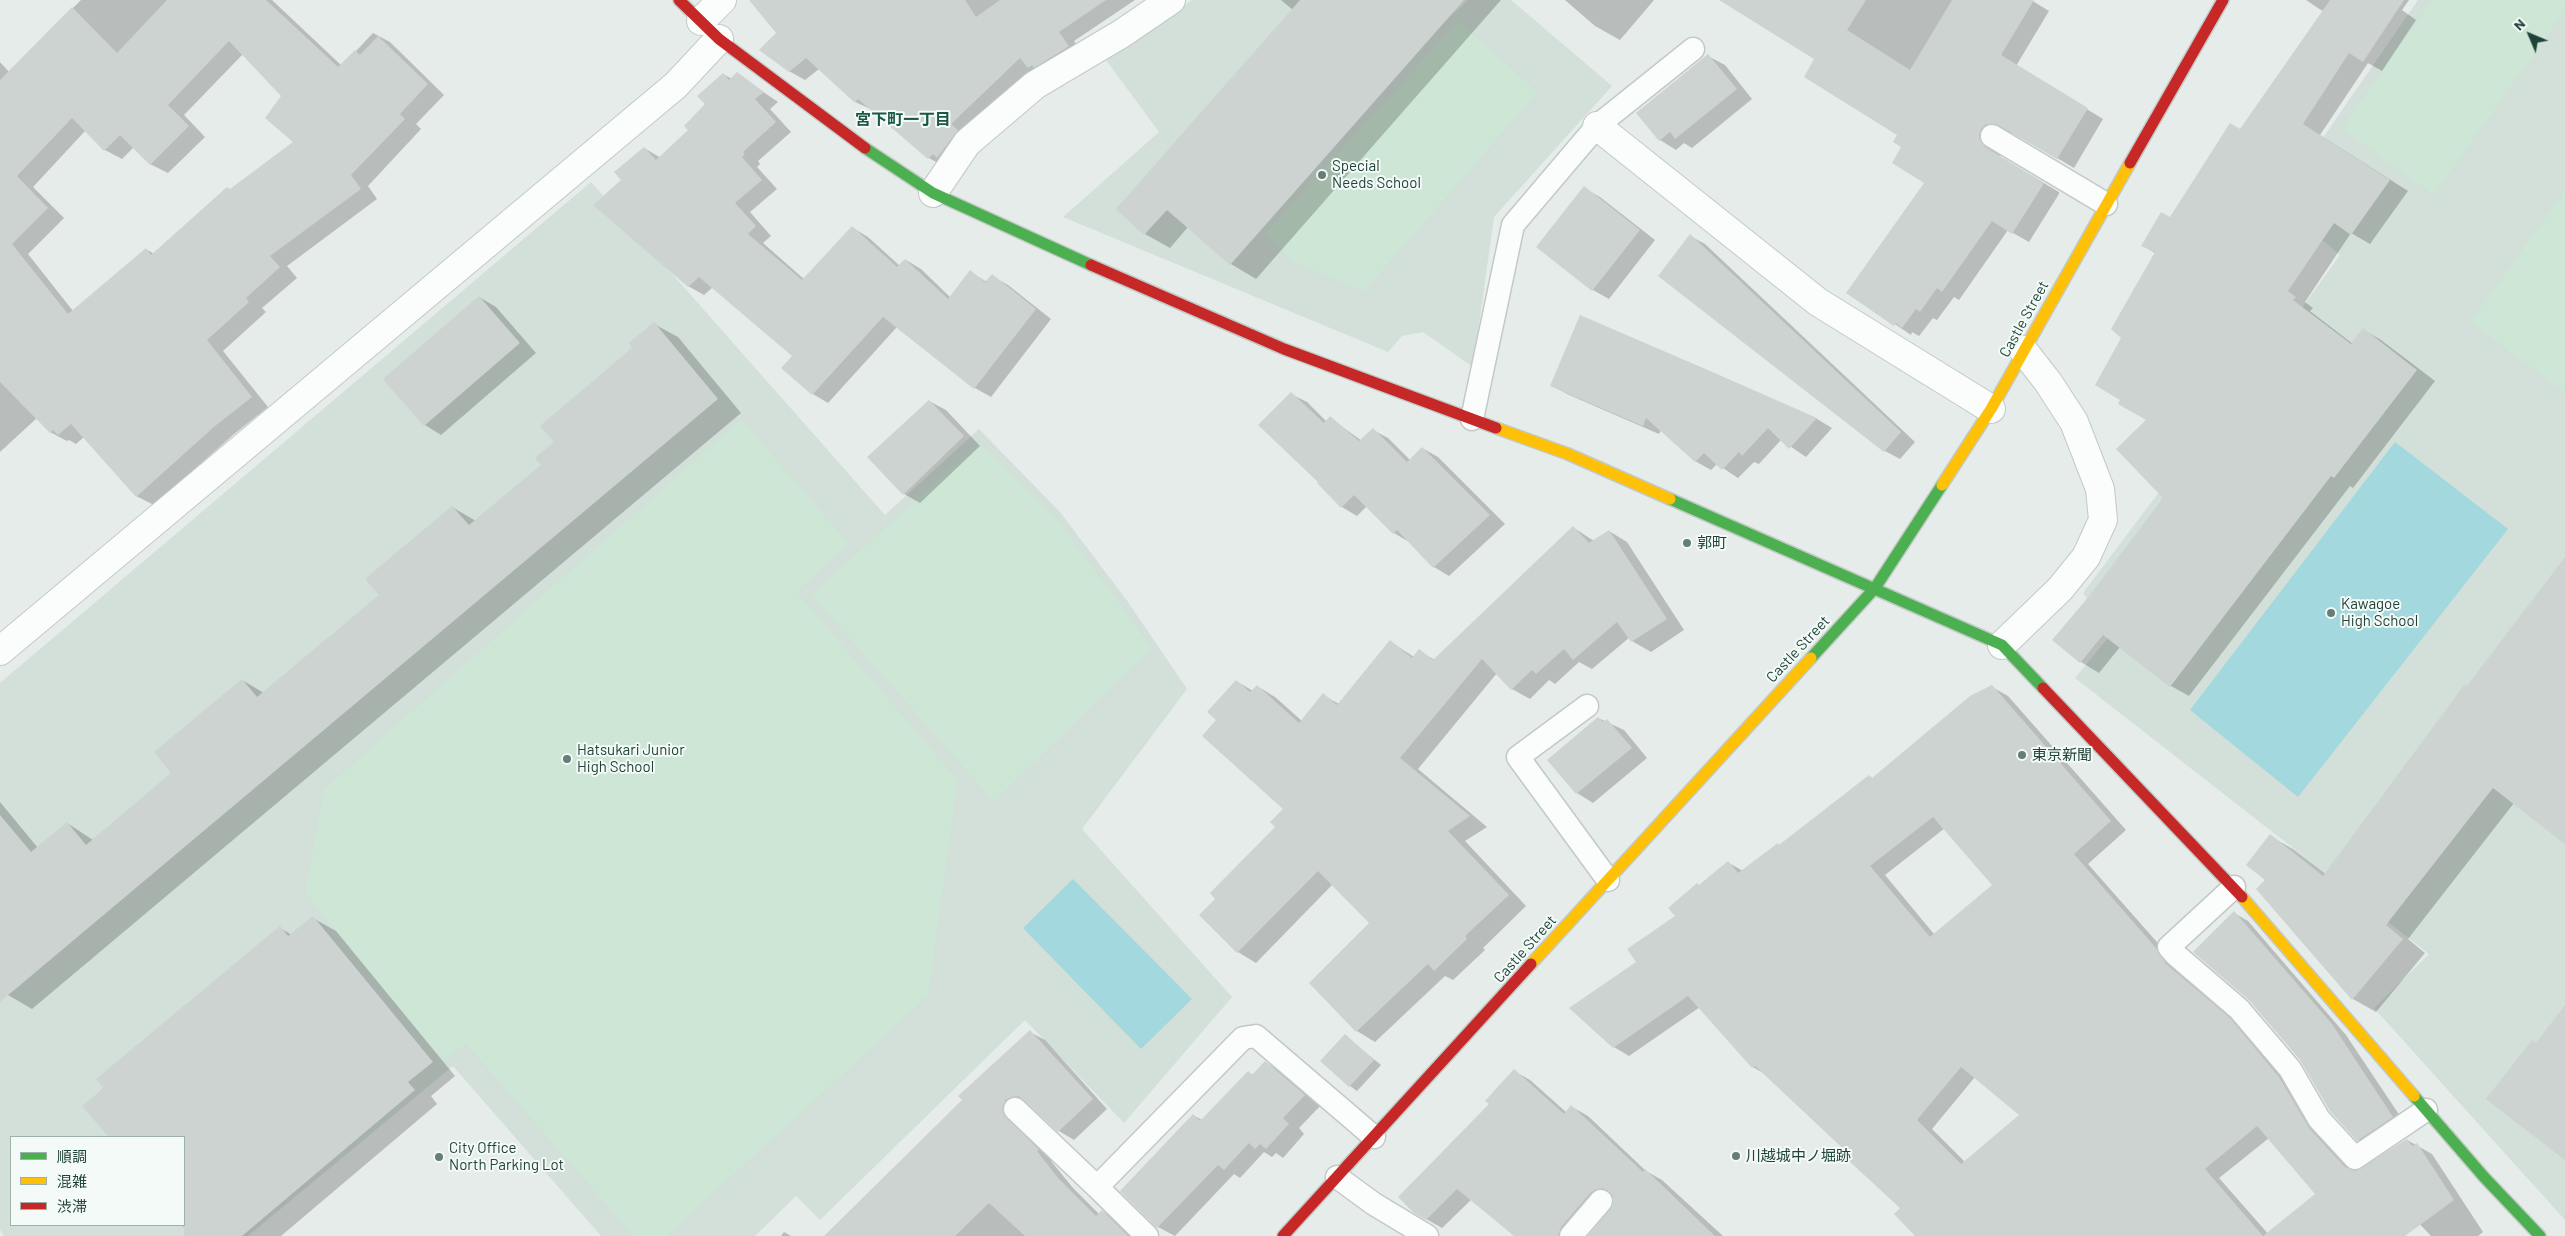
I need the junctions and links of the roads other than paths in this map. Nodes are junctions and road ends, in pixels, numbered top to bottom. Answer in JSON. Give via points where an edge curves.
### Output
{"nodes":[{"id":1,"x":679,"y":0,"type":"edge"},
{"id":2,"x":722,"y":0,"type":"edge"},
{"id":3,"x":1171,"y":0,"type":"edge"},
{"id":4,"x":2223,"y":0,"type":"edge"},
{"id":5,"x":710,"y":30,"type":"junction"},
{"id":6,"x":1693,"y":49,"type":"dead end"},
{"id":7,"x":1597,"y":126,"type":"junction"},
{"id":8,"x":1992,"y":136,"type":"dead end"},
{"id":9,"x":933,"y":193,"type":"junction"},
{"id":10,"x":2106,"y":204,"type":"junction"},
{"id":11,"x":2023,"y":350,"type":"junction"},
{"id":12,"x":1991,"y":409,"type":"junction"},
{"id":13,"x":1472,"y":418,"type":"junction"},
{"id":14,"x":1875,"y":588,"type":"junction"},
{"id":15,"x":2002,"y":645,"type":"junction"},
{"id":16,"x":0,"y":651,"type":"edge"},
{"id":17,"x":1587,"y":706,"type":"dead end"},
{"id":18,"x":1608,"y":880,"type":"junction"},
{"id":19,"x":2234,"y":887,"type":"junction"},
{"id":20,"x":1015,"y":1109,"type":"dead end"},
{"id":21,"x":2426,"y":1110,"type":"junction"},
{"id":22,"x":1374,"y":1137,"type":"junction"},
{"id":23,"x":1337,"y":1177,"type":"junction"},
{"id":24,"x":1097,"y":1187,"type":"junction"},
{"id":25,"x":1601,"y":1201,"type":"dead end"},
{"id":26,"x":1148,"y":1236,"type":"edge"},
{"id":27,"x":1284,"y":1236,"type":"edge"},
{"id":28,"x":1427,"y":1236,"type":"edge"},
{"id":29,"x":1571,"y":1236,"type":"edge"},
{"id":30,"x":2540,"y":1236,"type":"edge"}],
"edges":[{"from":1,"to":5,"type":"street"},
{"from":2,"to":5,"type":"street"},
{"from":3,"to":9,"type":"street","via":[[1035,85],[967,143]]},
{"from":4,"to":10,"type":"street","name":"Castle Street"},
{"from":5,"to":9,"type":"street","via":[[846,135]]},
{"from":5,"to":16,"type":"street","via":[[676,86]]},
{"from":6,"to":7,"type":"lane"},
{"from":7,"to":12,"type":"street","via":[[1818,302]]},
{"from":7,"to":13,"type":"lane","via":[[1513,225]]},
{"from":8,"to":10,"type":"lane"},
{"from":9,"to":13,"type":"street","via":[[1284,349]]},
{"from":10,"to":11,"type":"street","name":"Castle Street"},
{"from":11,"to":12,"type":"street","name":"Castle Street"},
{"from":11,"to":15,"type":"street","via":[[2074,422],[2100,489],[2103,520],[2086,558],[2060,589]]},
{"from":12,"to":14,"type":"street","name":"Castle Street"},
{"from":13,"to":14,"type":"street","via":[[1568,454]]},
{"from":14,"to":15,"type":"street"},
{"from":14,"to":18,"type":"street","name":"Castle Street"},
{"from":15,"to":19,"type":"street"},
{"from":17,"to":18,"type":"lane","via":[[1518,757]]},
{"from":18,"to":22,"type":"street","name":"Castle Street"},
{"from":19,"to":21,"type":"street"},
{"from":19,"to":21,"type":"lane","via":[[2169,947],[2239,1009],[2290,1069],[2319,1119],[2354,1158]]},
{"from":20,"to":24,"type":"lane"},
{"from":21,"to":30,"type":"street"},
{"from":22,"to":23,"type":"street","name":"Castle Street"},
{"from":22,"to":24,"type":"lane","via":[[1256,1036],[1243,1038]]},
{"from":23,"to":27,"type":"street","name":"Castle Street"},
{"from":23,"to":28,"type":"lane"},
{"from":24,"to":26,"type":"lane"},
{"from":25,"to":29,"type":"lane"}]}
